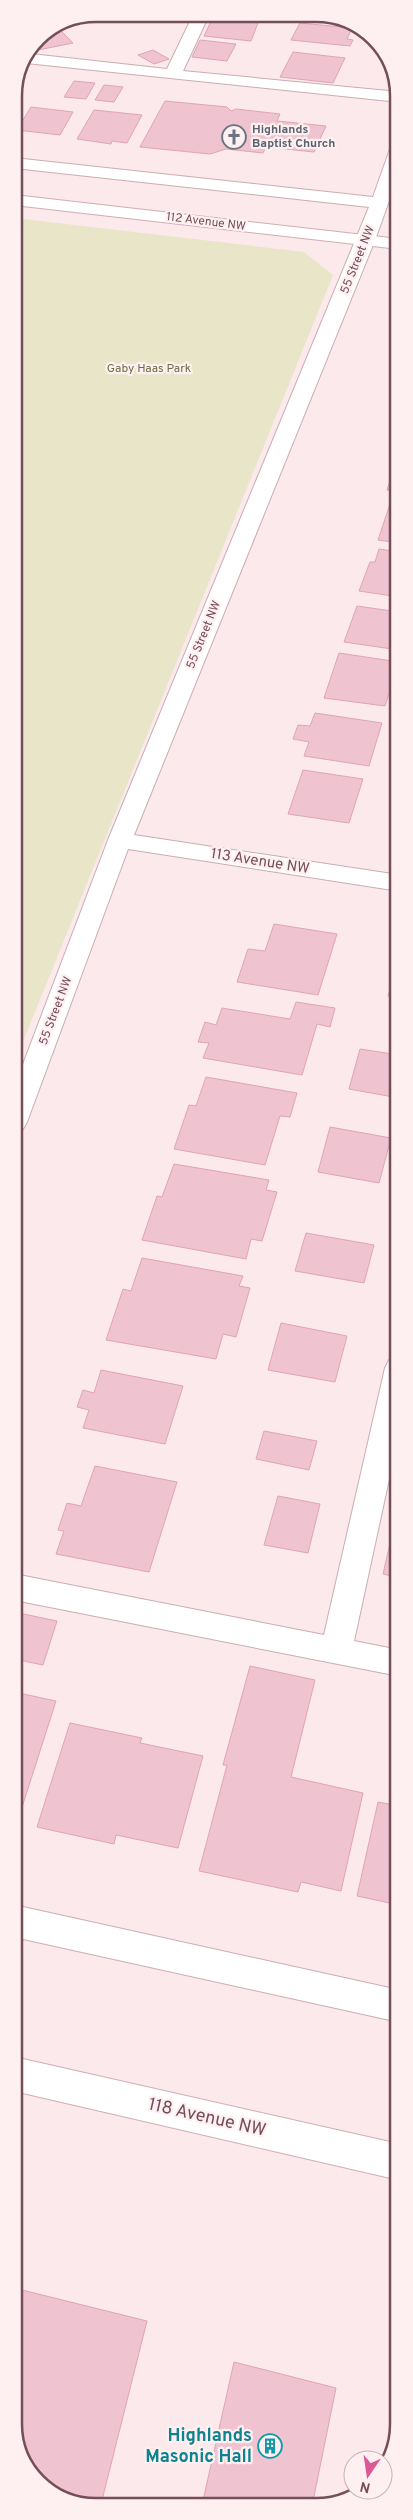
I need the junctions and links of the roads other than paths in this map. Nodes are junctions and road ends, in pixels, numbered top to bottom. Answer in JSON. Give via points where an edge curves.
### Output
{"nodes":[{"id":1,"x":198,"y":22,"type":"edge"},
{"id":2,"x":33,"y":60,"type":"edge"},
{"id":3,"x":173,"y":75,"type":"junction"},
{"id":4,"x":390,"y":96,"type":"edge"},
{"id":5,"x":23,"y":164,"type":"edge"},
{"id":6,"x":390,"y":173,"type":"edge"},
{"id":7,"x":23,"y":201,"type":"edge"},
{"id":8,"x":379,"y":203,"type":"junction"},
{"id":9,"x":366,"y":240,"type":"junction"},
{"id":10,"x":390,"y":243,"type":"edge"},
{"id":11,"x":120,"y":840,"type":"junction"},
{"id":12,"x":390,"y":882,"type":"edge"},
{"id":13,"x":23,"y":1098,"type":"edge"},
{"id":14,"x":390,"y":1408,"type":"edge"},
{"id":15,"x":23,"y":1588,"type":"edge"},
{"id":16,"x":336,"y":1651,"type":"junction"},
{"id":17,"x":390,"y":1661,"type":"edge"},
{"id":18,"x":23,"y":1923,"type":"edge"},
{"id":19,"x":390,"y":2004,"type":"edge"},
{"id":20,"x":23,"y":2076,"type":"edge"},
{"id":21,"x":390,"y":2160,"type":"edge"}],
"edges":[{"from":1,"to":3,"type":"street"},
{"from":2,"to":3,"type":"street"},
{"from":3,"to":4,"type":"street"},
{"from":5,"to":8,"type":"street"},
{"from":6,"to":8,"type":"street","name":"55 Street NW"},
{"from":7,"to":9,"type":"street","name":"112 Avenue NW"},
{"from":8,"to":9,"type":"street","name":"55 Street NW"},
{"from":9,"to":10,"type":"street","name":"112 Avenue NW"},
{"from":9,"to":11,"type":"street","name":"55 Street NW"},
{"from":11,"to":12,"type":"street","name":"113 Avenue NW"},
{"from":11,"to":13,"type":"street","name":"55 Street NW"},
{"from":14,"to":16,"type":"street"},
{"from":15,"to":16,"type":"street"},
{"from":16,"to":17,"type":"street"},
{"from":18,"to":19,"type":"street"},
{"from":20,"to":21,"type":"street","name":"118 Avenue NW"}]}
